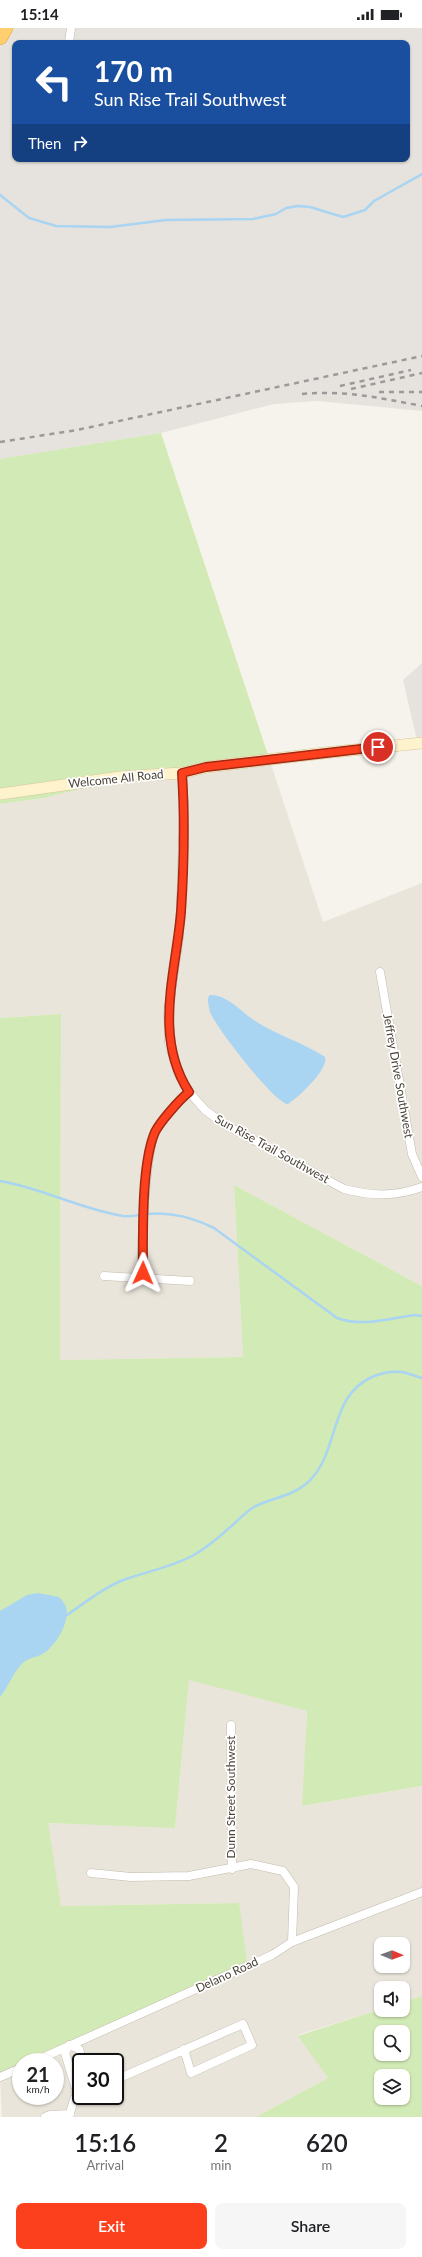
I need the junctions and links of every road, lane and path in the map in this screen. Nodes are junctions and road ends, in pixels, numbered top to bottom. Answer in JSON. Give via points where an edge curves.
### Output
{"nodes":[{"id":1,"x":1,"y":28,"type":"edge"},
{"id":2,"x":5,"y":28,"type":"edge"},
{"id":3,"x":72,"y":28,"type":"edge"},
{"id":4,"x":0,"y":37,"type":"edge"},
{"id":5,"x":70,"y":40,"type":"edge"},
{"id":6,"x":422,"y":743,"type":"edge"},
{"id":7,"x":182,"y":773,"type":"junction"},
{"id":8,"x":0,"y":794,"type":"edge"},
{"id":9,"x":380,"y":972,"type":"dead end"},
{"id":10,"x":189,"y":1092,"type":"junction"},
{"id":11,"x":422,"y":1177,"type":"edge"},
{"id":12,"x":422,"y":1187,"type":"edge"},
{"id":13,"x":104,"y":1276,"type":"dead end"},
{"id":14,"x":144,"y":1277,"type":"junction"},
{"id":15,"x":190,"y":1281,"type":"dead end"},
{"id":16,"x":231,"y":1725,"type":"dead end"},
{"id":17,"x":232,"y":1869,"type":"junction"},
{"id":18,"x":91,"y":1873,"type":"dead end"},
{"id":19,"x":422,"y":1892,"type":"edge"},
{"id":20,"x":292,"y":1942,"type":"junction"},
{"id":21,"x":70,"y":2045,"type":"junction"},
{"id":22,"x":184,"y":2049,"type":"junction"},
{"id":23,"x":53,"y":2053,"type":"edge"},
{"id":24,"x":80,"y":2053,"type":"edge"},
{"id":25,"x":12,"y":2072,"type":"edge"},
{"id":26,"x":72,"y":2076,"type":"edge"},
{"id":27,"x":124,"y":2076,"type":"edge"},
{"id":28,"x":0,"y":2077,"type":"edge"},
{"id":29,"x":73,"y":2105,"type":"edge"},
{"id":30,"x":70,"y":2116,"type":"edge"},
{"id":31,"x":45,"y":2117,"type":"edge"}],
"edges":[{"from":1,"to":4,"type":"highway"},
{"from":2,"to":4,"type":"highway"},
{"from":3,"to":5,"type":"street"},
{"from":6,"to":7,"type":"street","name":"Welcome All Road","via":[[206,767]]},
{"from":7,"to":8,"type":"street","name":"Welcome All Road","via":[[120,777]]},
{"from":7,"to":10,"type":"street","name":"Sun Rise Trail Southwest","via":[[182,899],[168,1013],[168,1033],[172,1056],[182,1082]]},
{"from":9,"to":11,"type":"street","name":"Jeffrey Drive Southwest","via":[[412,1154]]},
{"from":10,"to":12,"type":"street","name":"Sun Rise Trail Southwest","via":[[205,1110],[224,1124],[344,1188],[386,1196]]},
{"from":10,"to":14,"type":"street","via":[[156,1132],[150,1150],[146,1184]]},
{"from":13,"to":14,"type":"street"},
{"from":14,"to":15,"type":"street"},
{"from":16,"to":17,"type":"street","name":"Dunn Street Southwest"},
{"from":17,"to":18,"type":"street","via":[[189,1876],[131,1877]]},
{"from":17,"to":20,"type":"street","via":[[251,1864],[283,1871],[294,1887]]},
{"from":19,"to":20,"type":"street","name":"Delano Road"},
{"from":20,"to":21,"type":"street","name":"Delano Road","via":[[272,1955]]},
{"from":21,"to":23,"type":"street","name":"Delano Road"},
{"from":21,"to":24,"type":"street","via":[[79,2049]]},
{"from":21,"to":26,"type":"street","via":[[65,2053]]},
{"from":22,"to":22,"type":"street","via":[[243,2024],[252,2045],[191,2073]]},
{"from":22,"to":27,"type":"street"},
{"from":25,"to":28,"type":"street"},
{"from":29,"to":30,"type":"street"},
{"from":30,"to":31,"type":"street"}]}
